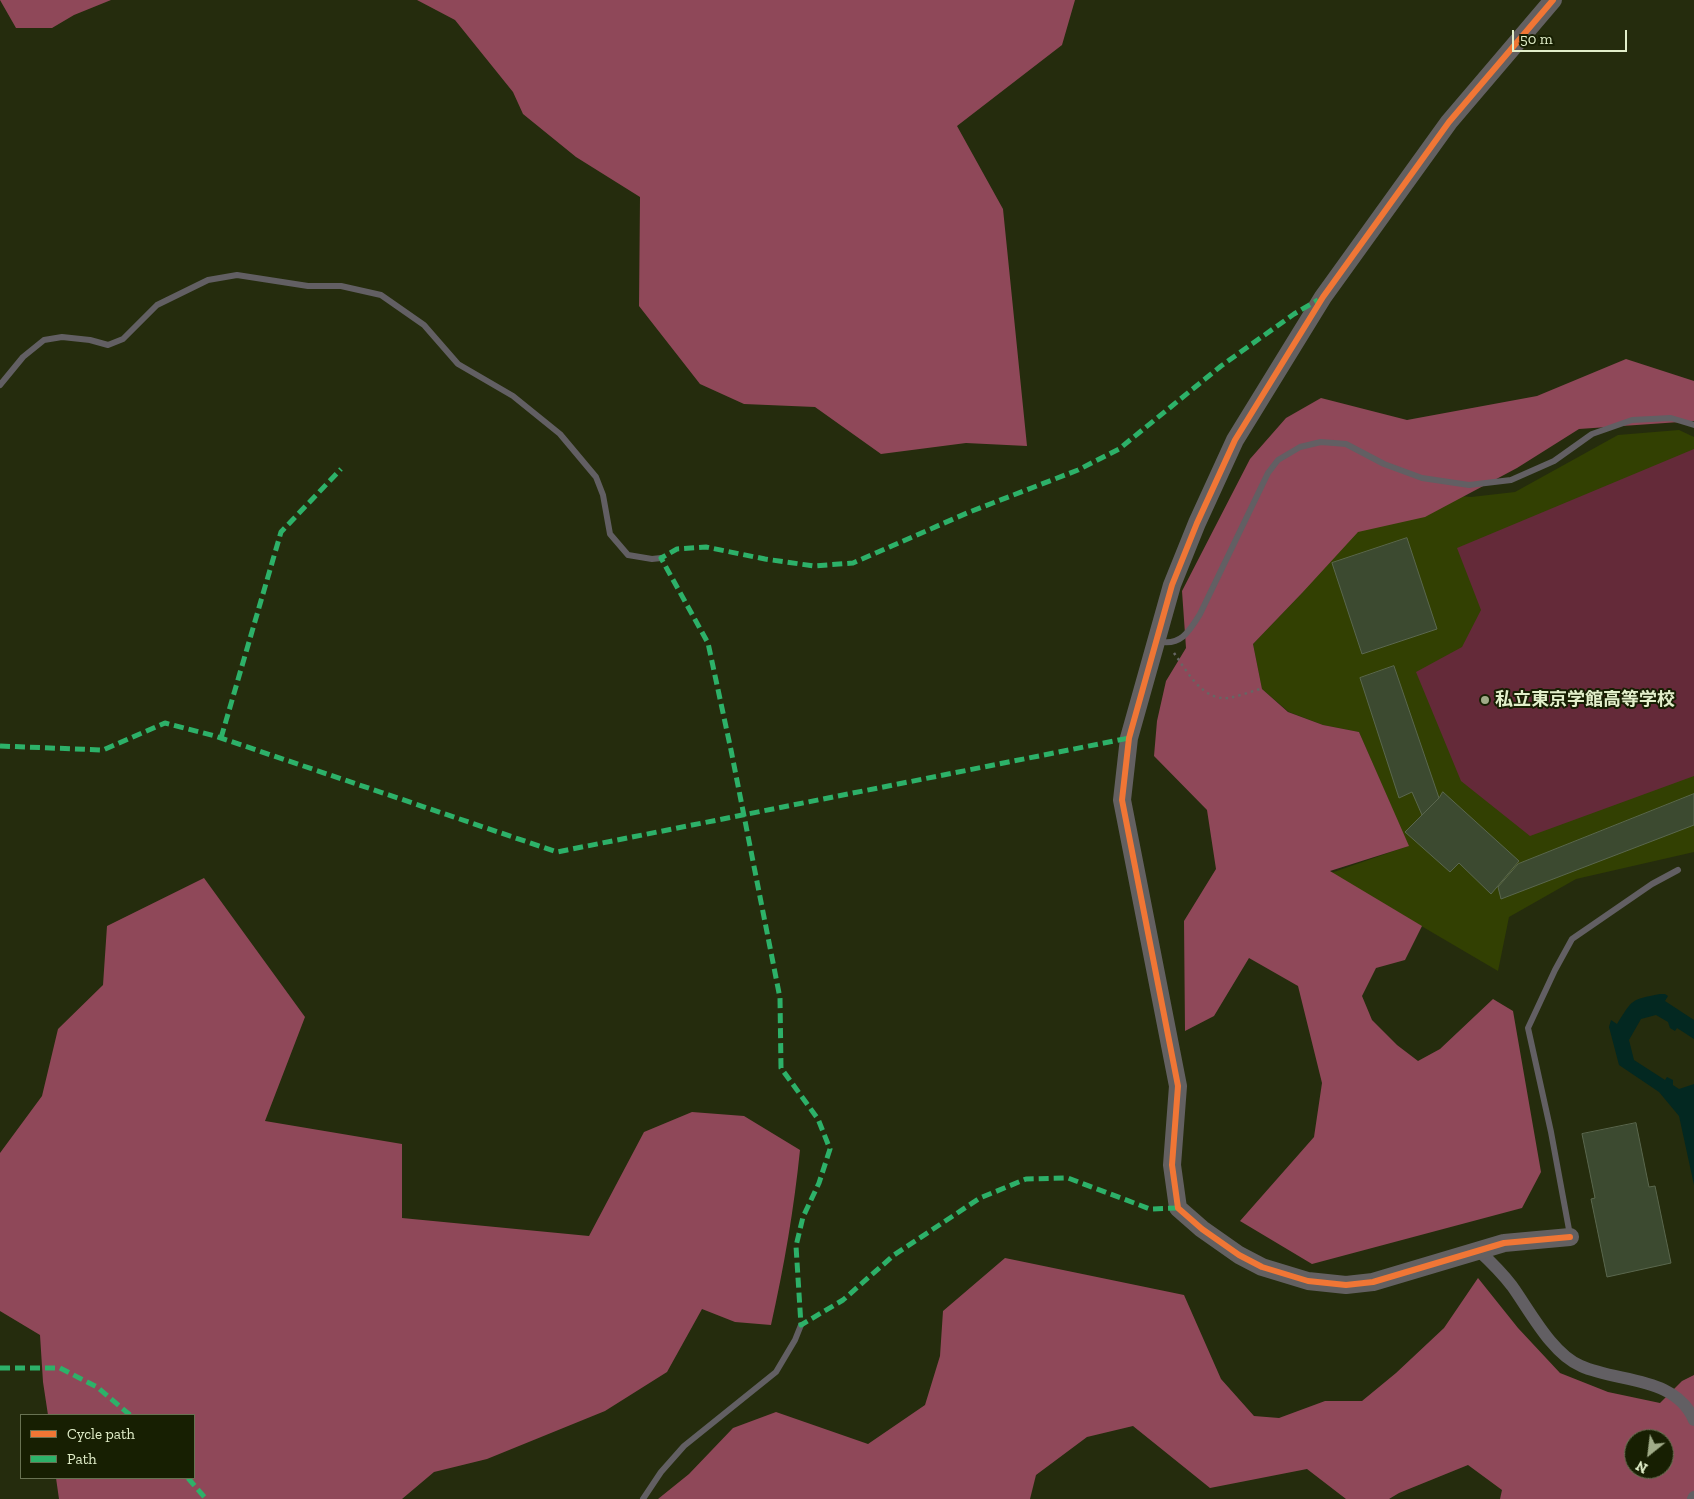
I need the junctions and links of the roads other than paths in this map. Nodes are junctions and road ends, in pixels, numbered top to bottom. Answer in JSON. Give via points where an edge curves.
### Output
{"nodes":[{"id":1,"x":1553,"y":0,"type":"edge"},
{"id":2,"x":0,"y":385,"type":"edge"},
{"id":3,"x":1694,"y":425,"type":"edge"},
{"id":4,"x":661,"y":558,"type":"dead end"},
{"id":5,"x":1162,"y":642,"type":"junction"},
{"id":6,"x":1678,"y":870,"type":"dead end"},
{"id":7,"x":1570,"y":1236,"type":"joint"},
{"id":8,"x":1478,"y":1250,"type":"junction"},
{"id":9,"x":801,"y":1325,"type":"dead end"},
{"id":10,"x":1694,"y":1420,"type":"edge"},
{"id":11,"x":644,"y":1499,"type":"edge"}],
"edges":[{"from":1,"to":5,"type":"street","via":[[1449,122],[1317,306],[1234,440],[1172,585]]},
{"from":2,"to":4,"type":"lane","via":[[44,340],[62,337],[108,345],[122,339],[157,305],[208,280],[237,275],[308,286],[341,286],[382,295],[424,325],[458,364],[513,396],[560,434],[596,477],[603,495],[610,534],[628,555]]},
{"from":3,"to":5,"type":"lane","via":[[1671,418],[1632,420],[1592,434],[1554,461],[1511,480],[1469,485],[1422,478],[1384,464],[1346,444],[1321,442],[1300,447],[1278,460],[1268,473],[1190,630],[1179,640]]},
{"from":5,"to":8,"type":"street","via":[[1129,738],[1122,800],[1178,1086],[1172,1166],[1178,1208],[1202,1229],[1262,1267],[1308,1281],[1346,1285],[1373,1282]]},
{"from":6,"to":7,"type":"lane","via":[[1572,939],[1528,1028]]},
{"from":7,"to":8,"type":"street","via":[[1504,1243]]},
{"from":8,"to":10,"type":"street","via":[[1510,1284],[1564,1355],[1580,1366],[1671,1392],[1689,1409]]},
{"from":9,"to":11,"type":"lane","via":[[776,1372],[684,1446],[661,1472]]}]}
